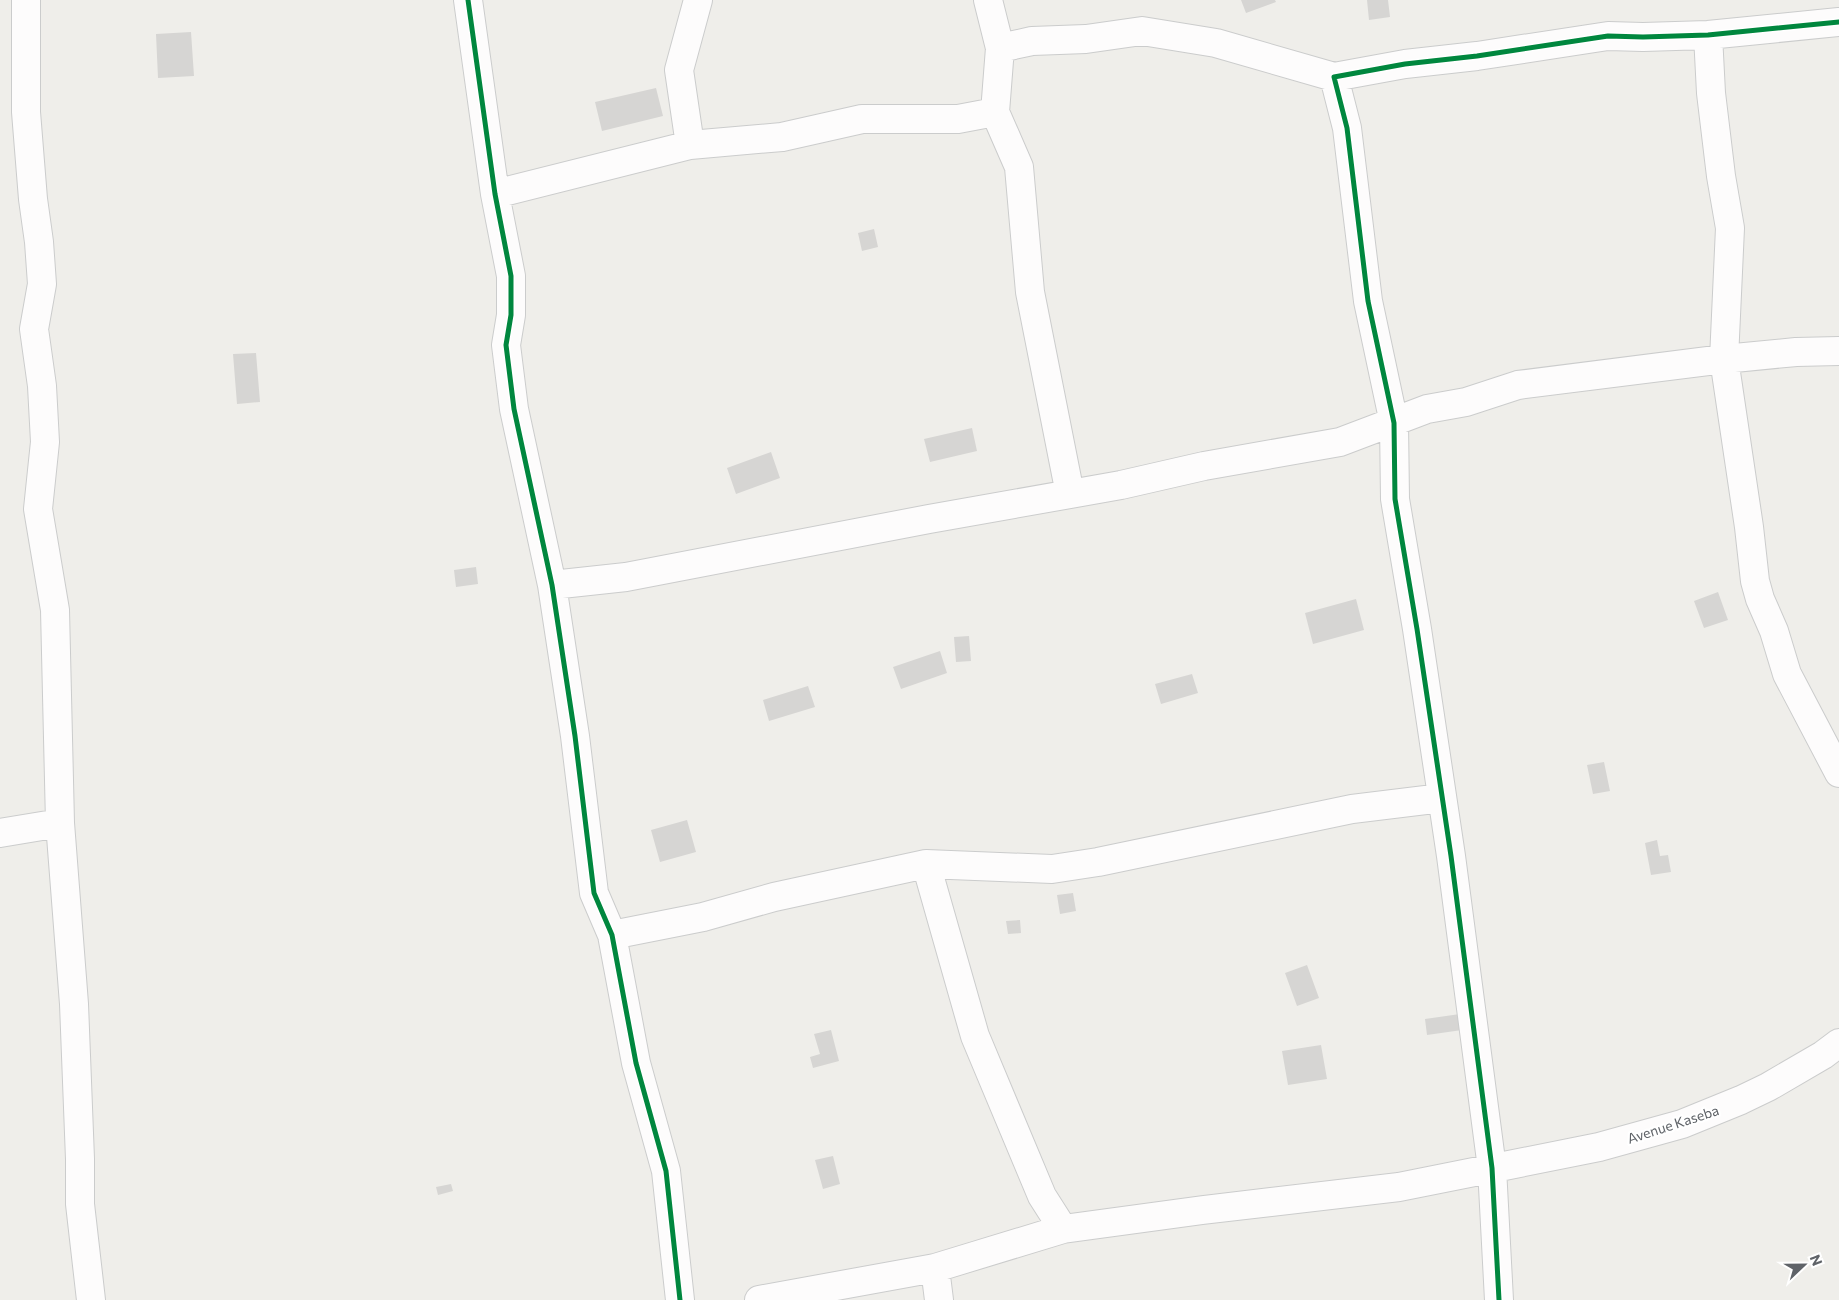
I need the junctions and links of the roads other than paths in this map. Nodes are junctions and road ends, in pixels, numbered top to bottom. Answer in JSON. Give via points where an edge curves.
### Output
{"nodes":[{"id":1,"x":26,"y":0,"type":"edge"},
{"id":2,"x":468,"y":0,"type":"edge"},
{"id":3,"x":698,"y":0,"type":"edge"},
{"id":4,"x":988,"y":0,"type":"edge"},
{"id":5,"x":1839,"y":22,"type":"edge"},
{"id":6,"x":1708,"y":35,"type":"junction"},
{"id":7,"x":1000,"y":48,"type":"junction"},
{"id":8,"x":1334,"y":77,"type":"junction"},
{"id":9,"x":995,"y":112,"type":"junction"},
{"id":10,"x":690,"y":145,"type":"junction"},
{"id":11,"x":495,"y":194,"type":"junction"},
{"id":12,"x":1839,"y":351,"type":"edge"},
{"id":13,"x":1724,"y":359,"type":"junction"},
{"id":14,"x":1394,"y":423,"type":"junction"},
{"id":15,"x":1070,"y":494,"type":"junction"},
{"id":16,"x":552,"y":585,"type":"junction"},
{"id":17,"x":1839,"y":773,"type":"edge"},
{"id":18,"x":1442,"y":798,"type":"junction"},
{"id":19,"x":60,"y":823,"type":"junction"},
{"id":20,"x":0,"y":833,"type":"edge"},
{"id":21,"x":926,"y":864,"type":"junction"},
{"id":22,"x":612,"y":935,"type":"junction"},
{"id":23,"x":1839,"y":1043,"type":"edge"},
{"id":24,"x":1492,"y":1168,"type":"junction"},
{"id":25,"x":1062,"y":1229,"type":"junction"},
{"id":26,"x":935,"y":1268,"type":"junction"},
{"id":27,"x":91,"y":1300,"type":"edge"},
{"id":28,"x":680,"y":1300,"type":"edge"},
{"id":29,"x":759,"y":1300,"type":"edge"},
{"id":30,"x":939,"y":1300,"type":"edge"},
{"id":31,"x":1499,"y":1300,"type":"edge"}],
"edges":[{"from":1,"to":19,"type":"street","via":[[26,112],[42,284],[34,329],[45,442],[38,509],[55,610]]},
{"from":2,"to":11,"type":"street"},
{"from":3,"to":10,"type":"street","via":[[680,70]]},
{"from":4,"to":7,"type":"street"},
{"from":5,"to":6,"type":"street"},
{"from":6,"to":8,"type":"street","via":[[1608,36]]},
{"from":6,"to":13,"type":"street","via":[[1717,148],[1730,228]]},
{"from":7,"to":8,"type":"street","via":[[1032,41],[1086,39],[1142,31],[1216,42]]},
{"from":7,"to":9,"type":"street"},
{"from":8,"to":14,"type":"street","via":[[1347,128],[1368,301]]},
{"from":9,"to":10,"type":"street","via":[[958,119],[862,119],[782,137]]},
{"from":9,"to":15,"type":"street","via":[[1019,167],[1030,292]]},
{"from":10,"to":11,"type":"street"},
{"from":11,"to":16,"type":"street","via":[[511,276],[511,315],[506,345],[508,371]]},
{"from":12,"to":13,"type":"street"},
{"from":13,"to":14,"type":"street","via":[[1518,385],[1466,402],[1427,409]]},
{"from":13,"to":17,"type":"street","via":[[1755,581],[1787,674]]},
{"from":14,"to":15,"type":"street","via":[[1340,442]]},
{"from":14,"to":18,"type":"street","via":[[1395,499]]},
{"from":15,"to":16,"type":"street","via":[[626,577]]},
{"from":16,"to":22,"type":"street","via":[[594,893]]},
{"from":18,"to":21,"type":"street","via":[[1352,809],[1052,869]]},
{"from":18,"to":24,"type":"street"},
{"from":19,"to":20,"type":"street"},
{"from":19,"to":27,"type":"street","via":[[74,1004],[80,1204]]},
{"from":21,"to":22,"type":"street","via":[[774,897],[703,917]]},
{"from":21,"to":25,"type":"street","via":[[975,1036],[1042,1196]]},
{"from":22,"to":28,"type":"street","via":[[636,1063],[666,1171]]},
{"from":23,"to":24,"type":"street","name":"Avenue Kaseba","via":[[1768,1087],[1682,1124],[1599,1148]]},
{"from":24,"to":25,"type":"street","name":"Avenue Kaseba","via":[[1398,1187]]},
{"from":24,"to":31,"type":"street"},
{"from":25,"to":26,"type":"street","name":"Avenue Kaseba"},
{"from":26,"to":29,"type":"street","name":"Avenue Kaseba"},
{"from":26,"to":30,"type":"street"}]}
